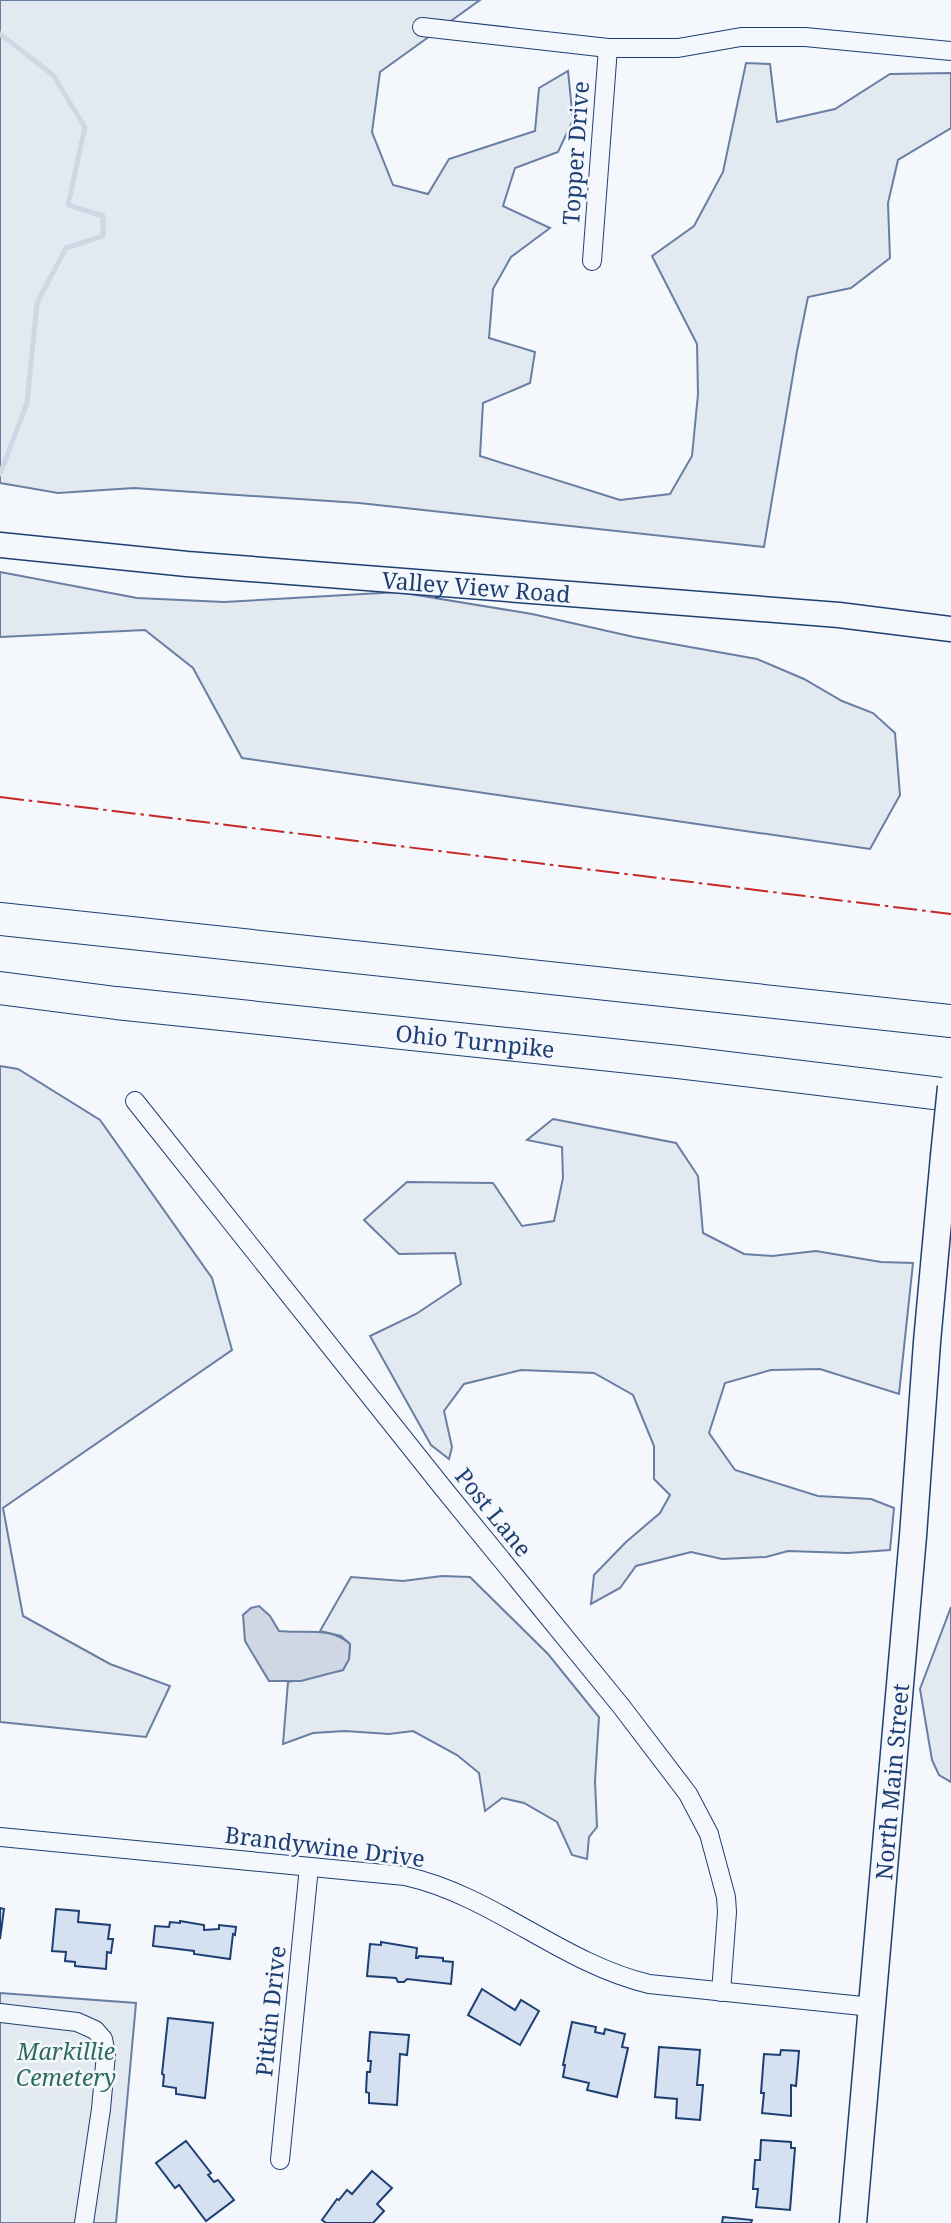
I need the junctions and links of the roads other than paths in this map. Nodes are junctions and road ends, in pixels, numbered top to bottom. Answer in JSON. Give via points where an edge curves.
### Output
{"nodes":[{"id":1,"x":422,"y":27,"type":"dead end"},
{"id":2,"x":608,"y":48,"type":"junction"},
{"id":3,"x":951,"y":51,"type":"edge"},
{"id":4,"x":592,"y":261,"type":"dead end"},
{"id":5,"x":0,"y":545,"type":"edge"},
{"id":6,"x":951,"y":629,"type":"edge"},
{"id":7,"x":0,"y":919,"type":"edge"},
{"id":8,"x":0,"y":988,"type":"edge"},
{"id":9,"x":951,"y":1021,"type":"edge"},
{"id":10,"x":951,"y":1087,"type":"edge"},
{"id":11,"x":951,"y":1095,"type":"edge"},
{"id":12,"x":135,"y":1101,"type":"dead end"},
{"id":13,"x":0,"y":1837,"type":"edge"},
{"id":14,"x":309,"y":1867,"type":"junction"},
{"id":15,"x":721,"y":1992,"type":"junction"},
{"id":16,"x":872,"y":2007,"type":"junction"},
{"id":17,"x":0,"y":2014,"type":"edge"},
{"id":18,"x":280,"y":2160,"type":"dead end"},
{"id":19,"x":84,"y":2223,"type":"edge"},
{"id":20,"x":853,"y":2223,"type":"edge"}],
"edges":[{"from":1,"to":2,"type":"street"},
{"from":2,"to":3,"type":"street","via":[[678,48],[741,37],[805,37]]},
{"from":2,"to":4,"type":"street","name":"Topper Drive"},
{"from":5,"to":6,"type":"main road","name":"Valley View Road","via":[[839,615]]},
{"from":7,"to":9,"type":"highway"},
{"from":8,"to":11,"type":"highway","name":"Ohio Turnpike"},
{"from":10,"to":16,"type":"main road","name":"North Main Street","bridge":true},
{"from":12,"to":15,"type":"street","name":"Post Lane","via":[[688,1794],[709,1834],[724,1889],[727,1912]]},
{"from":13,"to":14,"type":"street","name":"Brandywine Drive"},
{"from":14,"to":15,"type":"street","name":"Brandywine Drive","via":[[432,1882],[623,1978]]},
{"from":14,"to":18,"type":"street","name":"Pitkin Drive"},
{"from":15,"to":16,"type":"street","name":"Brandywine Drive"},
{"from":16,"to":20,"type":"main road","name":"North Main Street"},
{"from":17,"to":19,"type":"street","via":[[77,2022],[103,2039],[101,2109]]}]}
